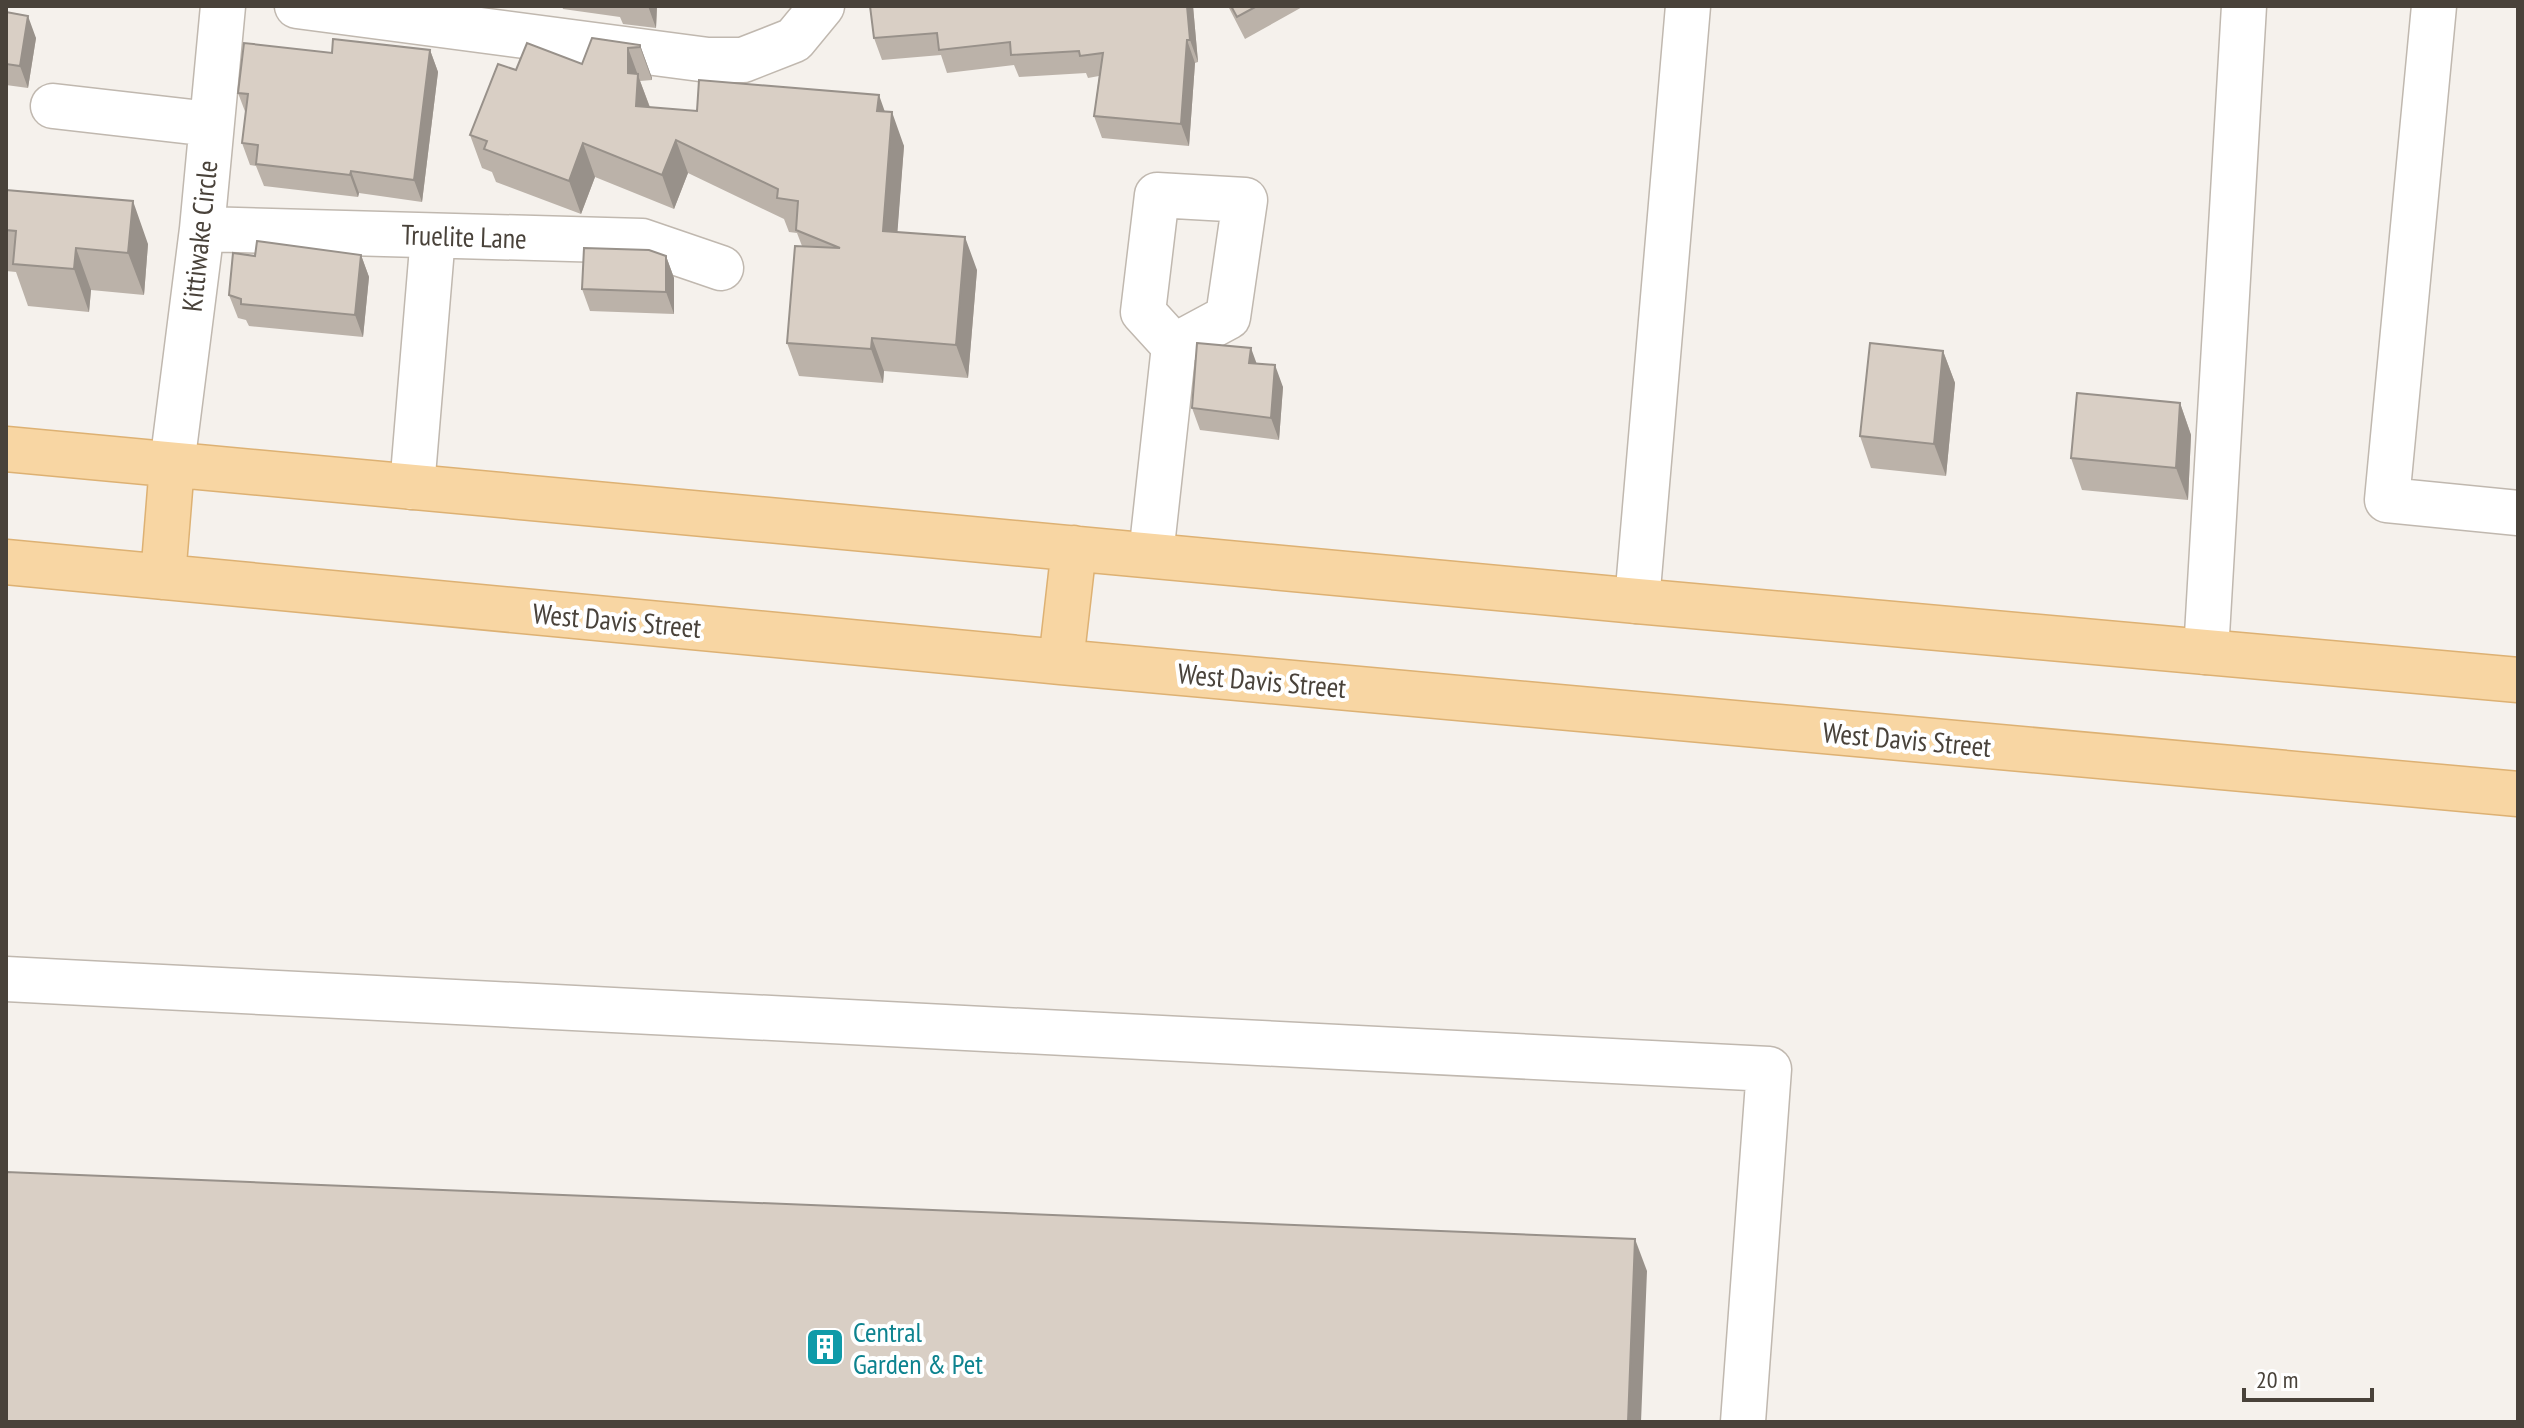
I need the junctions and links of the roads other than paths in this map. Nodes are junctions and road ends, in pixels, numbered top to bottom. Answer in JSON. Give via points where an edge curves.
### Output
{"nodes":[{"id":1,"x":223,"y":6,"type":"edge"},
{"id":2,"x":297,"y":6,"type":"edge"},
{"id":3,"x":822,"y":6,"type":"edge"},
{"id":4,"x":1688,"y":6,"type":"edge"},
{"id":5,"x":2244,"y":6,"type":"edge"},
{"id":6,"x":2434,"y":6,"type":"edge"},
{"id":7,"x":53,"y":106,"type":"dead end"},
{"id":8,"x":210,"y":124,"type":"junction"},
{"id":9,"x":202,"y":229,"type":"junction"},
{"id":10,"x":433,"y":236,"type":"junction"},
{"id":11,"x":721,"y":268,"type":"dead end"},
{"id":12,"x":1174,"y":346,"type":"dead end"},
{"id":13,"x":6,"y":449,"type":"edge"},
{"id":14,"x":172,"y":465,"type":"junction"},
{"id":15,"x":412,"y":487,"type":"junction"},
{"id":16,"x":2518,"y":513,"type":"edge"},
{"id":17,"x":1074,"y":548,"type":"junction"},
{"id":18,"x":1151,"y":555,"type":"junction"},
{"id":19,"x":6,"y":562,"type":"edge"},
{"id":20,"x":163,"y":577,"type":"junction"},
{"id":21,"x":1637,"y":601,"type":"junction"},
{"id":22,"x":2206,"y":652,"type":"junction"},
{"id":23,"x":1061,"y":662,"type":"junction"},
{"id":24,"x":2518,"y":680,"type":"edge"},
{"id":25,"x":2518,"y":794,"type":"edge"},
{"id":26,"x":6,"y":979,"type":"edge"},
{"id":27,"x":1743,"y":1422,"type":"edge"}],
"edges":[{"from":1,"to":8,"type":"street","name":"Kittiwake Circle"},
{"from":2,"to":3,"type":"street","via":[[708,60],[743,60],[794,40]]},
{"from":4,"to":21,"type":"street"},
{"from":5,"to":22,"type":"street"},
{"from":6,"to":16,"type":"street","via":[[2387,500]]},
{"from":7,"to":8,"type":"street"},
{"from":8,"to":9,"type":"street","name":"Kittiwake Circle"},
{"from":9,"to":10,"type":"street","name":"Truelite Lane"},
{"from":9,"to":14,"type":"street","name":"Kittiwake Circle"},
{"from":10,"to":11,"type":"street","name":"Truelite Lane","via":[[642,241]]},
{"from":10,"to":15,"type":"street"},
{"from":12,"to":18,"type":"street"},
{"from":13,"to":14,"type":"main road"},
{"from":14,"to":15,"type":"main road"},
{"from":14,"to":20,"type":"main road"},
{"from":15,"to":17,"type":"main road"},
{"from":17,"to":18,"type":"main road"},
{"from":17,"to":23,"type":"main road"},
{"from":18,"to":21,"type":"main road"},
{"from":19,"to":20,"type":"main road","name":"West Davis Street"},
{"from":20,"to":23,"type":"main road","name":"West Davis Street"},
{"from":21,"to":22,"type":"main road"},
{"from":22,"to":24,"type":"main road"},
{"from":23,"to":25,"type":"main road","name":"West Davis Street"},
{"from":26,"to":27,"type":"street","via":[[1769,1069]]}]}
